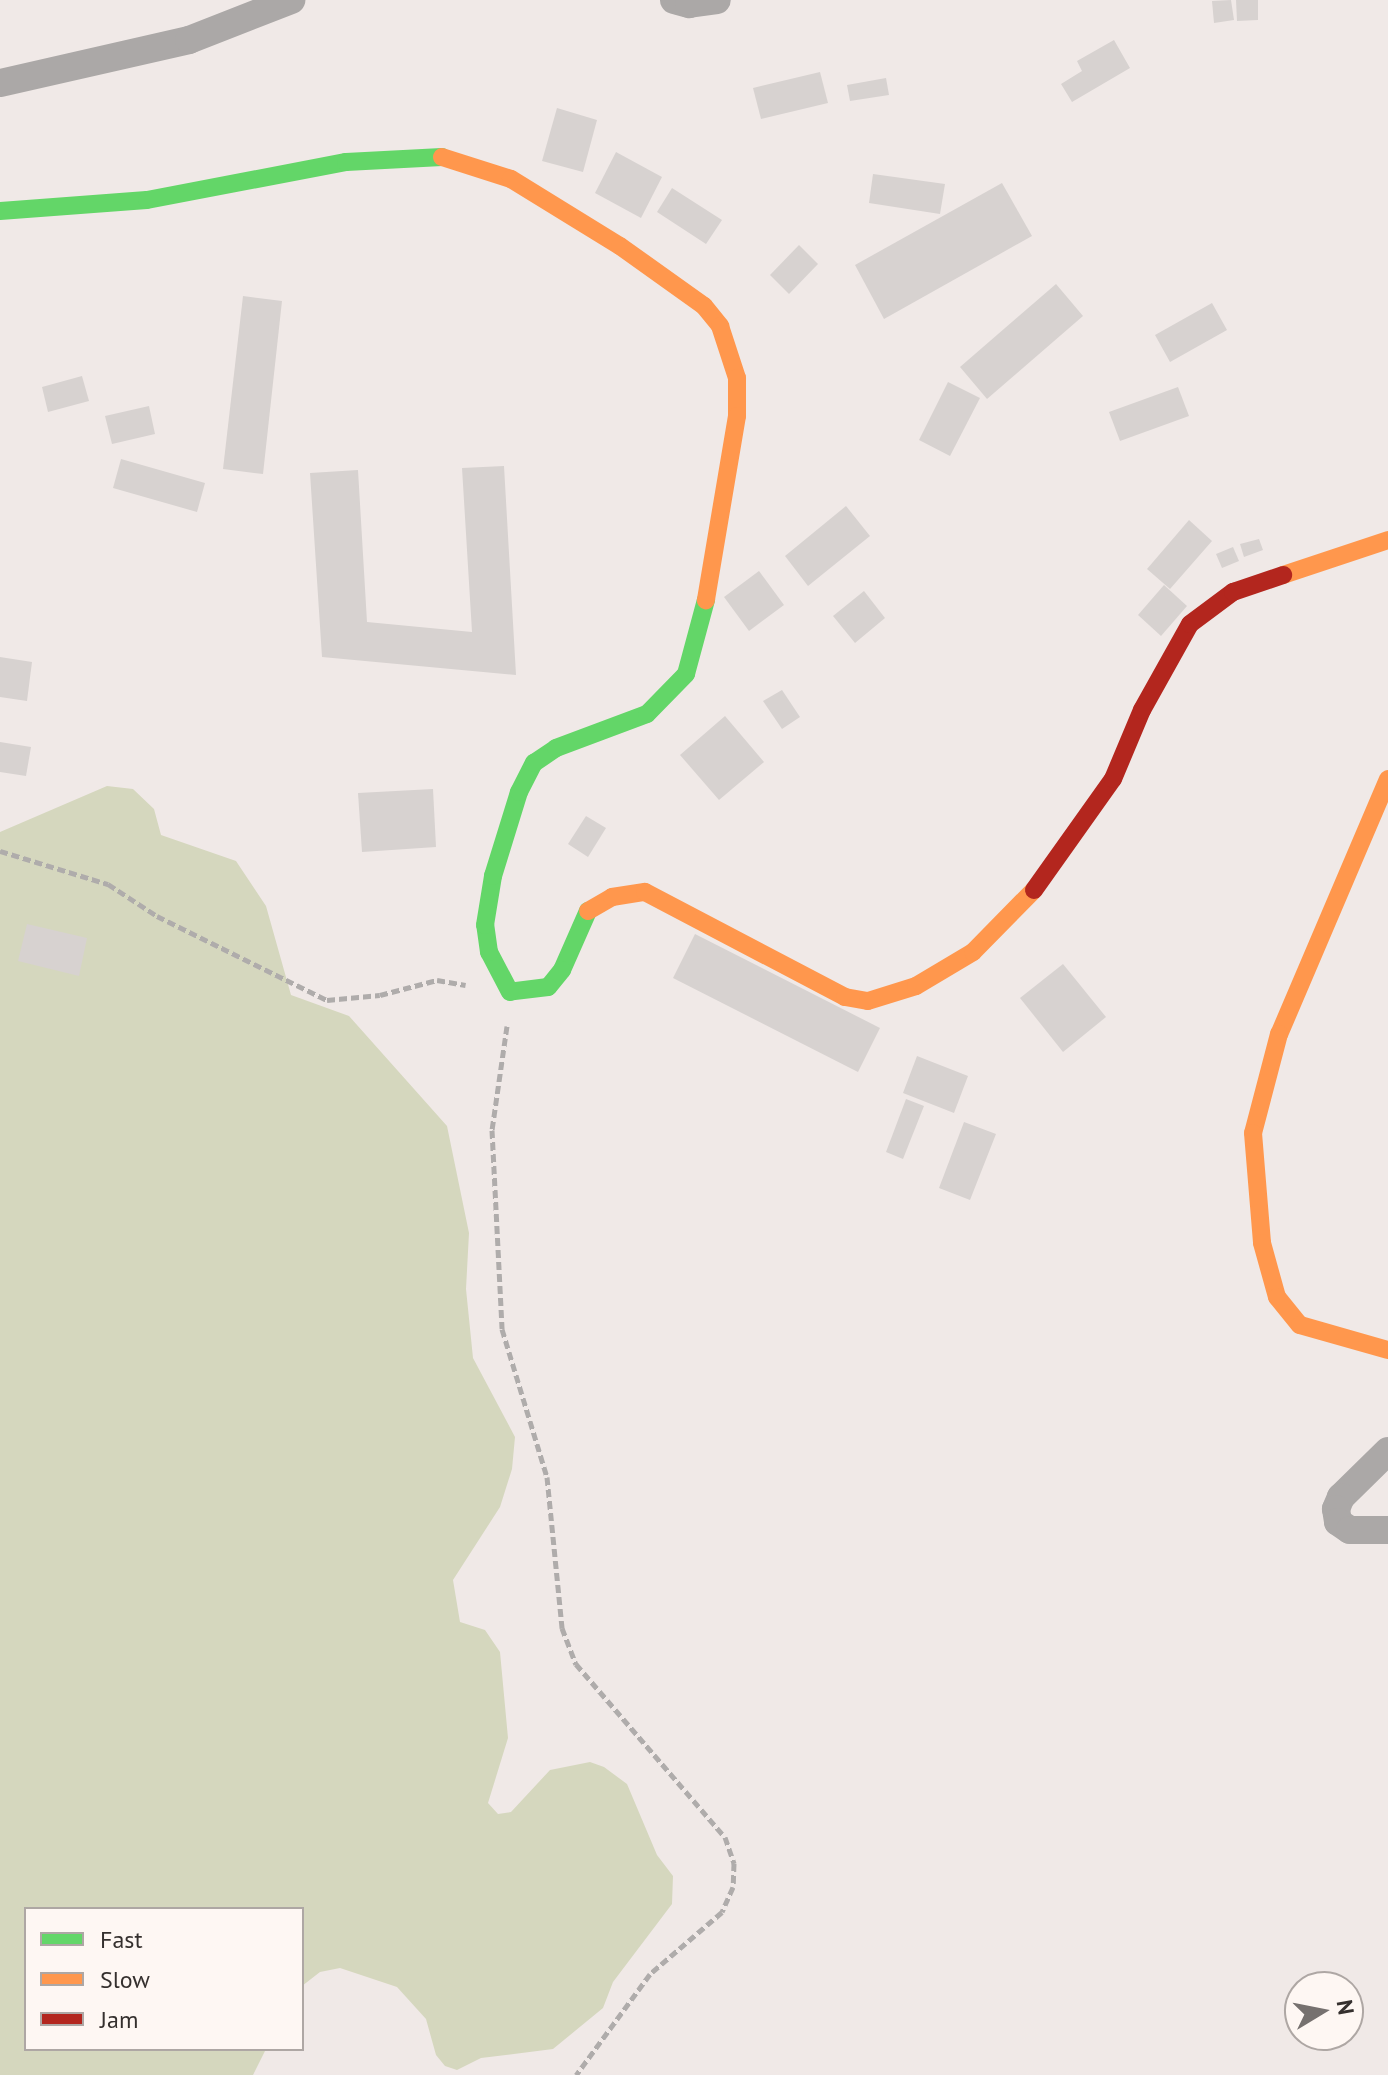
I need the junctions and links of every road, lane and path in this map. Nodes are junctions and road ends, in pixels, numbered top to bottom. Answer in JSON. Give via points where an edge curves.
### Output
{"nodes":[{"id":1,"x":291,"y":0,"type":"edge"},
{"id":2,"x":674,"y":0,"type":"edge"},
{"id":3,"x":717,"y":0,"type":"edge"},
{"id":4,"x":0,"y":83,"type":"edge"},
{"id":5,"x":0,"y":211,"type":"edge"},
{"id":6,"x":1388,"y":540,"type":"edge"},
{"id":7,"x":1388,"y":779,"type":"edge"},
{"id":8,"x":0,"y":851,"type":"edge"},
{"id":9,"x":510,"y":992,"type":"junction"},
{"id":10,"x":1388,"y":1350,"type":"edge"},
{"id":11,"x":1388,"y":1451,"type":"edge"},
{"id":12,"x":1388,"y":1530,"type":"edge"},
{"id":13,"x":576,"y":2075,"type":"edge"}],
"edges":[{"from":1,"to":4,"type":"street","via":[[189,40]]},
{"from":2,"to":3,"type":"street"},
{"from":5,"to":9,"type":"street","via":[[147,200],[346,162],[445,157],[511,179],[620,246],[704,306],[720,326],[737,378],[737,416],[699,639],[686,674],[647,714],[556,748],[534,763],[519,792],[493,876],[485,925],[489,952]]},
{"from":6,"to":9,"type":"street","via":[[1233,592],[1190,624],[1142,710],[1113,779],[1078,834],[1031,894],[973,952],[916,986],[868,1001],[845,997],[645,892],[612,897],[587,912],[562,970],[548,987]]},
{"from":7,"to":10,"type":"street","via":[[1279,1034],[1253,1133],[1262,1243],[1277,1297],[1300,1325]]},
{"from":8,"to":9,"type":"path","via":[[108,884],[157,916],[327,1000],[380,995],[437,980]]},
{"from":9,"to":13,"type":"path","via":[[492,1130],[502,1329],[547,1477],[562,1628],[576,1664],[725,1837],[734,1863],[733,1887],[722,1912],[650,1974]]},
{"from":11,"to":12,"type":"street","via":[[1341,1497],[1336,1509],[1338,1522],[1350,1530]]}]}
